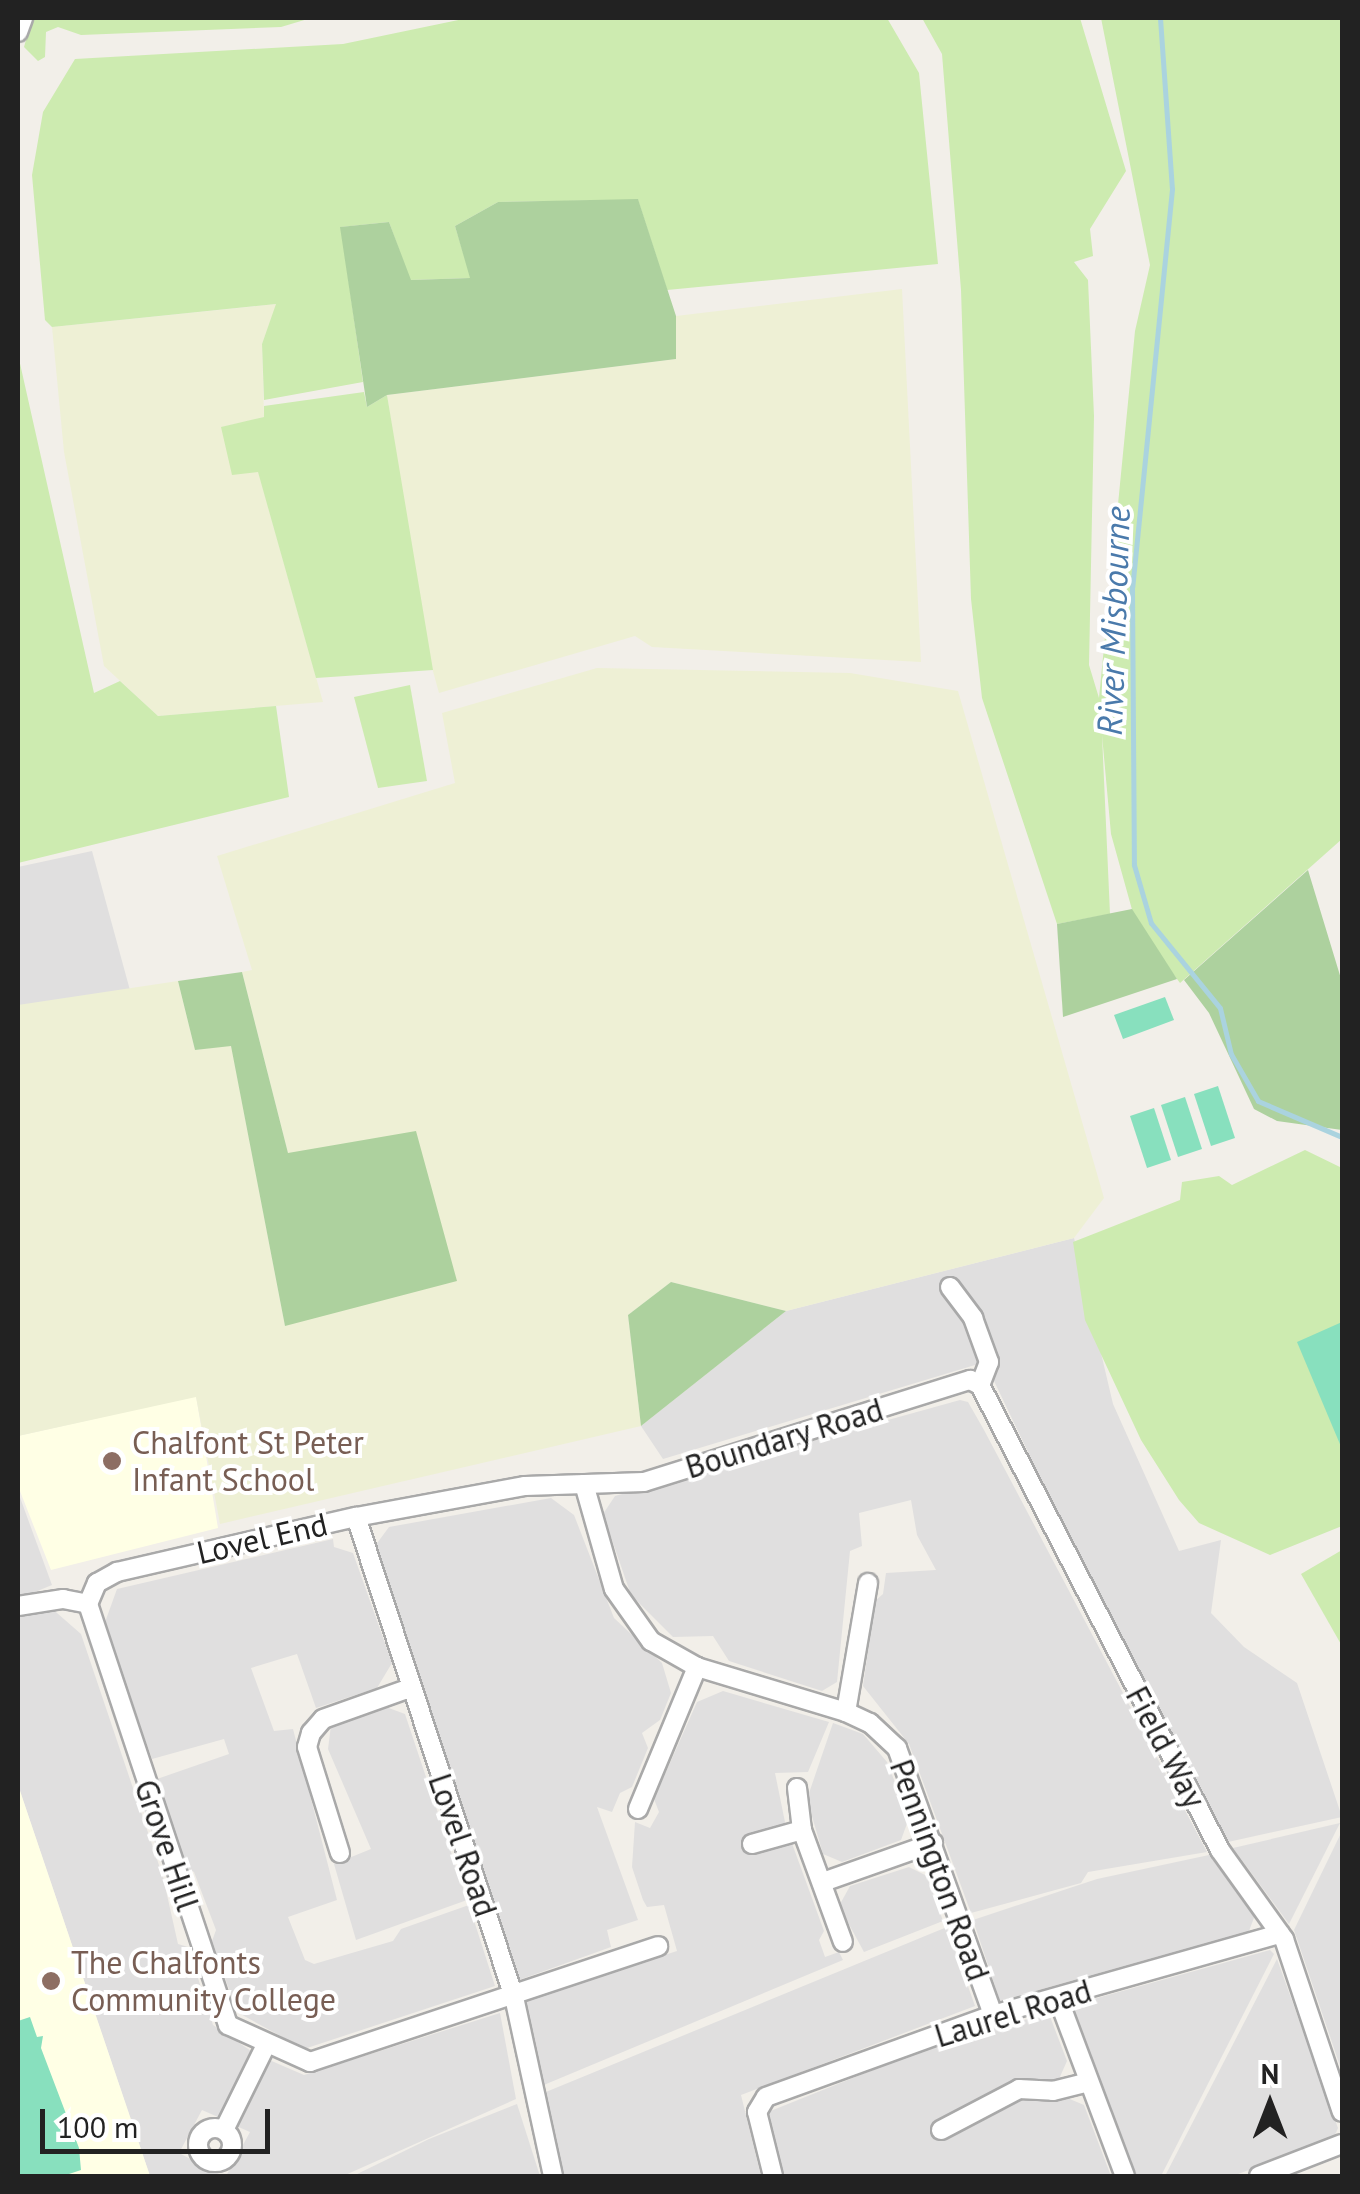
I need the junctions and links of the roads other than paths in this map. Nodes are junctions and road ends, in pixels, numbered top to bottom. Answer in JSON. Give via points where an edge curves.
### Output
{"nodes":[{"id":1,"x":23,"y":18,"type":"edge"},
{"id":2,"x":18,"y":32,"type":"edge"},
{"id":3,"x":950,"y":1288,"type":"dead end"},
{"id":4,"x":980,"y":1385,"type":"junction"},
{"id":5,"x":584,"y":1484,"type":"junction"},
{"id":6,"x":356,"y":1517,"type":"junction"},
{"id":7,"x":868,"y":1582,"type":"dead end"},
{"id":8,"x":88,"y":1604,"type":"junction"},
{"id":9,"x":18,"y":1606,"type":"edge"},
{"id":10,"x":697,"y":1667,"type":"junction"},
{"id":11,"x":410,"y":1688,"type":"junction"},
{"id":12,"x":846,"y":1712,"type":"junction"},
{"id":13,"x":797,"y":1788,"type":"dead end"},
{"id":14,"x":638,"y":1809,"type":"dead end"},
{"id":15,"x":802,"y":1830,"type":"junction"},
{"id":16,"x":933,"y":1843,"type":"junction"},
{"id":17,"x":752,"y":1844,"type":"dead end"},
{"id":18,"x":340,"y":1853,"type":"dead end"},
{"id":19,"x":823,"y":1882,"type":"junction"},
{"id":20,"x":1280,"y":1934,"type":"junction"},
{"id":21,"x":843,"y":1942,"type":"dead end"},
{"id":22,"x":658,"y":1946,"type":"dead end"},
{"id":23,"x":514,"y":1997,"type":"junction"},
{"id":24,"x":1058,"y":1998,"type":"junction"},
{"id":25,"x":993,"y":2015,"type":"junction"},
{"id":26,"x":266,"y":2045,"type":"junction"},
{"id":27,"x":1088,"y":2082,"type":"junction"},
{"id":28,"x":1342,"y":2112,"type":"edge"},
{"id":29,"x":224,"y":2130,"type":"dead end"},
{"id":30,"x":941,"y":2130,"type":"dead end"},
{"id":31,"x":1342,"y":2144,"type":"edge"},
{"id":32,"x":553,"y":2176,"type":"edge"},
{"id":33,"x":772,"y":2176,"type":"edge"},
{"id":34,"x":1125,"y":2176,"type":"edge"},
{"id":35,"x":1259,"y":2176,"type":"edge"}],
"edges":[{"from":1,"to":2,"type":"street"},
{"from":3,"to":4,"type":"street","via":[[974,1318],[989,1362]]},
{"from":4,"to":5,"type":"street","name":"Boundary Road","via":[[970,1380],[644,1482]]},
{"from":4,"to":20,"type":"street","name":"Field Way","via":[[1220,1850]]},
{"from":5,"to":6,"type":"street","name":"Lovel End","via":[[525,1486]]},
{"from":5,"to":10,"type":"street","name":"Pennington Road","via":[[614,1589],[651,1641]]},
{"from":6,"to":8,"type":"street","name":"Lovel End","via":[[116,1572],[97,1582]]},
{"from":6,"to":11,"type":"street","name":"Lovel Road"},
{"from":7,"to":12,"type":"street"},
{"from":8,"to":9,"type":"street"},
{"from":8,"to":26,"type":"street","name":"Grove Hill","via":[[228,2025]]},
{"from":10,"to":12,"type":"street","name":"Pennington Road"},
{"from":10,"to":14,"type":"street"},
{"from":11,"to":18,"type":"street","via":[[323,1719],[310,1733],[306,1747]]},
{"from":11,"to":23,"type":"street","name":"Lovel Road"},
{"from":12,"to":16,"type":"street","name":"Pennington Road","via":[[870,1722],[897,1748]]},
{"from":13,"to":15,"type":"street"},
{"from":15,"to":17,"type":"street"},
{"from":15,"to":19,"type":"street"},
{"from":16,"to":19,"type":"street"},
{"from":16,"to":25,"type":"street","name":"Pennington Road"},
{"from":19,"to":21,"type":"street"},
{"from":20,"to":24,"type":"street","name":"Laurel Road"},
{"from":20,"to":28,"type":"street","name":"Field Way"},
{"from":22,"to":23,"type":"street","name":"Grove Hill"},
{"from":23,"to":26,"type":"street","name":"Grove Hill","via":[[310,2062]]},
{"from":23,"to":32,"type":"street","name":"Lovel Road"},
{"from":24,"to":25,"type":"street","name":"Laurel Road"},
{"from":24,"to":27,"type":"street"},
{"from":25,"to":33,"type":"street","name":"Laurel Road","via":[[766,2096],[757,2112]]},
{"from":26,"to":29,"type":"street"},
{"from":27,"to":30,"type":"street","via":[[1053,2091],[1019,2089]]},
{"from":27,"to":34,"type":"street"},
{"from":31,"to":35,"type":"street"}]}
